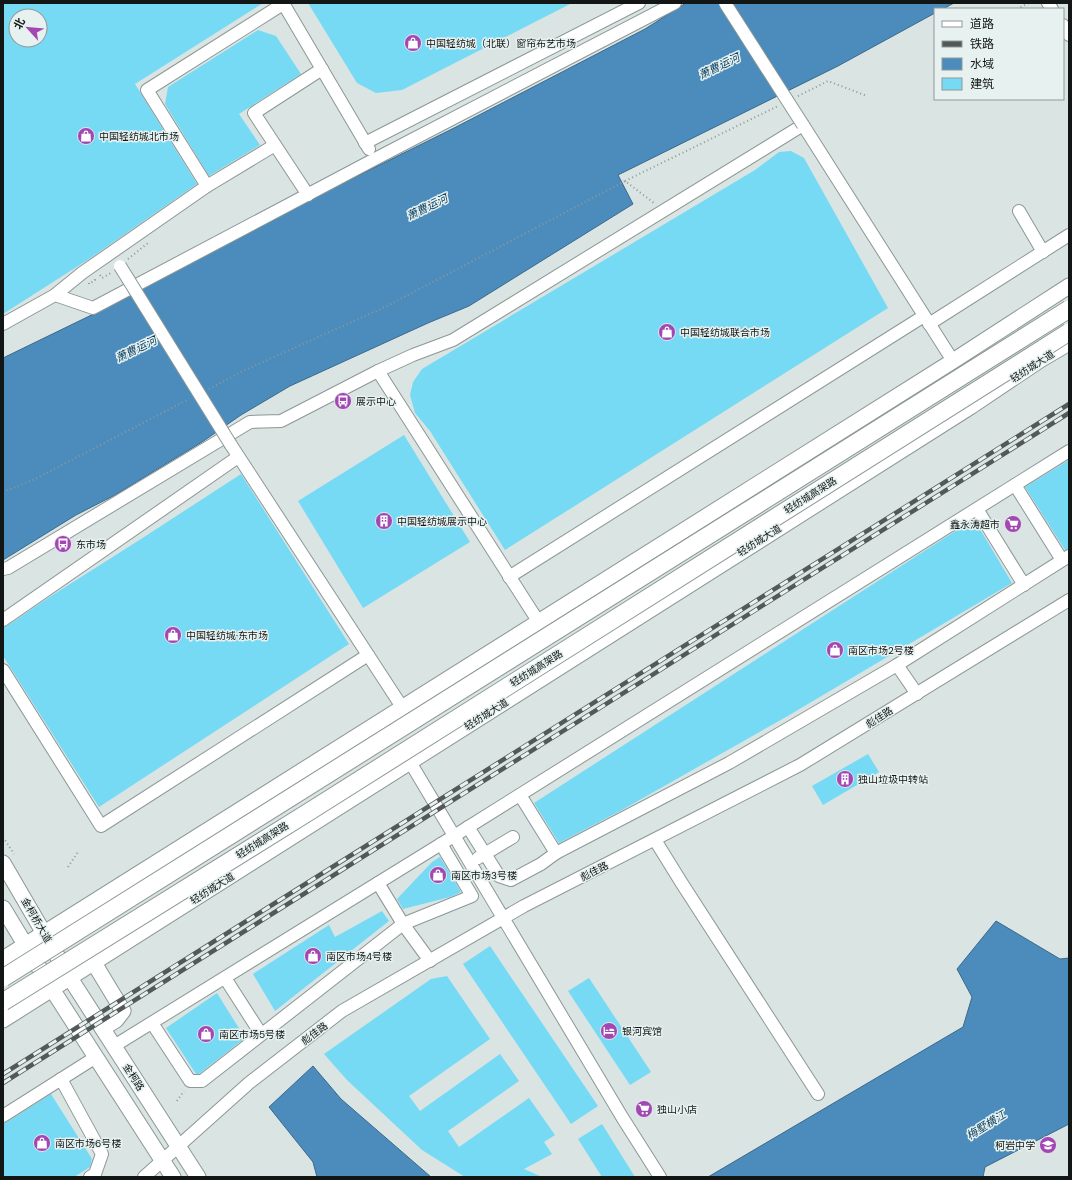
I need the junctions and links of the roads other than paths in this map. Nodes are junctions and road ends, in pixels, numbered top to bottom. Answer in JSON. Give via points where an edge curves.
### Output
{"nodes":[{"id":1,"x":283,"y":3,"type":"edge"},
{"id":2,"x":639,"y":3,"type":"edge"},
{"id":3,"x":675,"y":3,"type":"edge"},
{"id":4,"x":725,"y":3,"type":"edge"},
{"id":5,"x":539,"y":54,"type":"junction"},
{"id":6,"x":322,"y":69,"type":"junction"},
{"id":7,"x":548,"y":69,"type":"junction"},
{"id":8,"x":803,"y":125,"type":"junction"},
{"id":9,"x":365,"y":143,"type":"junction"},
{"id":10,"x":274,"y":145,"type":"junction"},
{"id":11,"x":375,"y":159,"type":"junction"},
{"id":12,"x":207,"y":186,"type":"junction"},
{"id":13,"x":308,"y":195,"type":"junction"},
{"id":14,"x":1019,"y":211,"type":"dead end"},
{"id":15,"x":1069,"y":235,"type":"edge"},
{"id":16,"x":1042,"y":252,"type":"junction"},
{"id":17,"x":120,"y":266,"type":"dead end"},
{"id":18,"x":1069,"y":286,"type":"edge"},
{"id":19,"x":54,"y":295,"type":"junction"},
{"id":20,"x":1069,"y":309,"type":"edge"},
{"id":21,"x":926,"y":320,"type":"junction"},
{"id":22,"x":3,"y":324,"type":"edge"},
{"id":23,"x":1069,"y":332,"type":"edge"},
{"id":24,"x":1069,"y":342,"type":"edge"},
{"id":25,"x":952,"y":362,"type":"junction"},
{"id":26,"x":378,"y":371,"type":"junction"},
{"id":27,"x":1069,"y":452,"type":"edge"},
{"id":28,"x":238,"y":457,"type":"junction"},
{"id":29,"x":1015,"y":485,"type":"junction"},
{"id":30,"x":977,"y":509,"type":"junction"},
{"id":31,"x":1066,"y":558,"type":"edge"},
{"id":32,"x":3,"y":569,"type":"edge"},
{"id":33,"x":510,"y":577,"type":"junction"},
{"id":34,"x":1024,"y":584,"type":"junction"},
{"id":35,"x":1069,"y":600,"type":"edge"},
{"id":36,"x":3,"y":620,"type":"edge"},
{"id":37,"x":538,"y":621,"type":"junction"},
{"id":38,"x":368,"y":655,"type":"junction"},
{"id":39,"x":897,"y":665,"type":"junction"},
{"id":40,"x":3,"y":670,"type":"edge"},
{"id":41,"x":917,"y":694,"type":"junction"},
{"id":42,"x":402,"y":707,"type":"junction"},
{"id":43,"x":410,"y":762,"type":"junction"},
{"id":44,"x":520,"y":795,"type":"junction"},
{"id":45,"x":468,"y":827,"type":"junction"},
{"id":46,"x":454,"y":836,"type":"junction"},
{"id":47,"x":513,"y":837,"type":"dead end"},
{"id":48,"x":655,"y":840,"type":"junction"},
{"id":49,"x":441,"y":844,"type":"junction"},
{"id":50,"x":556,"y":853,"type":"junction"},
{"id":51,"x":485,"y":854,"type":"junction"},
{"id":52,"x":469,"y":862,"type":"junction"},
{"id":53,"x":3,"y":863,"type":"edge"},
{"id":54,"x":378,"y":883,"type":"junction"},
{"id":55,"x":3,"y":908,"type":"edge"},
{"id":56,"x":503,"y":919,"type":"junction"},
{"id":57,"x":403,"y":924,"type":"junction"},
{"id":58,"x":44,"y":933,"type":"junction"},
{"id":59,"x":25,"y":945,"type":"junction"},
{"id":60,"x":3,"y":959,"type":"edge"},
{"id":61,"x":430,"y":961,"type":"junction"},
{"id":62,"x":94,"y":963,"type":"junction"},
{"id":63,"x":3,"y":978,"type":"edge"},
{"id":64,"x":70,"y":978,"type":"junction"},
{"id":65,"x":225,"y":978,"type":"junction"},
{"id":66,"x":52,"y":989,"type":"junction"},
{"id":67,"x":3,"y":1002,"type":"edge"},
{"id":68,"x":3,"y":1020,"type":"edge"},
{"id":69,"x":152,"y":1023,"type":"junction"},
{"id":70,"x":103,"y":1028,"type":"junction"},
{"id":71,"x":261,"y":1034,"type":"junction"},
{"id":72,"x":114,"y":1046,"type":"junction"},
{"id":73,"x":96,"y":1058,"type":"junction"},
{"id":74,"x":61,"y":1079,"type":"junction"},
{"id":75,"x":818,"y":1094,"type":"dead end"},
{"id":76,"x":3,"y":1116,"type":"edge"},
{"id":77,"x":178,"y":1145,"type":"junction"},
{"id":78,"x":163,"y":1160,"type":"junction"},
{"id":79,"x":90,"y":1177,"type":"edge"},
{"id":80,"x":144,"y":1177,"type":"edge"},
{"id":81,"x":173,"y":1177,"type":"edge"},
{"id":82,"x":198,"y":1177,"type":"edge"},
{"id":83,"x":660,"y":1177,"type":"edge"}],
"edges":[{"from":1,"to":6,"type":"street"},
{"from":1,"to":12,"type":"street","via":[[146,90]]},
{"from":2,"to":5,"type":"street"},
{"from":3,"to":7,"type":"street"},
{"from":4,"to":8,"type":"street","bridge":true},
{"from":5,"to":7,"type":"street"},
{"from":5,"to":9,"type":"street"},
{"from":6,"to":9,"type":"street"},
{"from":6,"to":10,"type":"street","via":[[254,113]]},
{"from":7,"to":11,"type":"street"},
{"from":8,"to":21,"type":"street"},
{"from":8,"to":26,"type":"street","via":[[453,340]]},
{"from":9,"to":11,"type":"street"},
{"from":10,"to":12,"type":"street"},
{"from":10,"to":13,"type":"street"},
{"from":11,"to":13,"type":"street"},
{"from":12,"to":19,"type":"street"},
{"from":13,"to":19,"type":"street","via":[[92,308]]},
{"from":14,"to":16,"type":"street"},
{"from":15,"to":16,"type":"street"},
{"from":16,"to":21,"type":"street"},
{"from":17,"to":28,"type":"street","bridge":true},
{"from":18,"to":25,"type":"main road"},
{"from":19,"to":22,"type":"street"},
{"from":20,"to":63,"type":"highway","name":"轻纺城高架路","bridge":true},
{"from":21,"to":25,"type":"street"},
{"from":21,"to":33,"type":"street"},
{"from":23,"to":67,"type":"highway","name":"轻纺城高架路","bridge":true},
{"from":24,"to":43,"type":"main road","name":"轻纺城大道"},
{"from":25,"to":37,"type":"main road"},
{"from":26,"to":32,"type":"street","via":[[281,421],[250,422]]},
{"from":26,"to":33,"type":"street"},
{"from":27,"to":29,"type":"street"},
{"from":28,"to":36,"type":"street"},
{"from":28,"to":38,"type":"street"},
{"from":29,"to":30,"type":"street"},
{"from":29,"to":31,"type":"street"},
{"from":30,"to":34,"type":"street"},
{"from":30,"to":44,"type":"street"},
{"from":31,"to":34,"type":"street"},
{"from":33,"to":37,"type":"street"},
{"from":34,"to":39,"type":"street"},
{"from":35,"to":41,"type":"street","name":"彪佳路"},
{"from":37,"to":42,"type":"main road"},
{"from":38,"to":40,"type":"street","via":[[101,826]]},
{"from":38,"to":42,"type":"street"},
{"from":39,"to":41,"type":"street"},
{"from":39,"to":50,"type":"street","via":[[729,763]]},
{"from":41,"to":48,"type":"street","name":"彪佳路","via":[[800,765]]},
{"from":42,"to":58,"type":"main road"},
{"from":43,"to":46,"type":"street"},
{"from":43,"to":62,"type":"main road","name":"轻纺城大道"},
{"from":44,"to":45,"type":"street"},
{"from":44,"to":50,"type":"street"},
{"from":45,"to":46,"type":"street"},
{"from":45,"to":51,"type":"street"},
{"from":46,"to":49,"type":"street"},
{"from":46,"to":52,"type":"street"},
{"from":47,"to":51,"type":"street"},
{"from":48,"to":56,"type":"street","name":"彪佳路"},
{"from":48,"to":75,"type":"street"},
{"from":49,"to":54,"type":"street"},
{"from":49,"to":57,"type":"street","via":[[472,896]]},
{"from":50,"to":51,"type":"street","via":[[511,880],[499,876]]},
{"from":51,"to":52,"type":"street"},
{"from":52,"to":56,"type":"street"},
{"from":53,"to":58,"type":"main road","name":"金柯桥大道"},
{"from":54,"to":57,"type":"street"},
{"from":54,"to":65,"type":"street"},
{"from":55,"to":59,"type":"main road"},
{"from":56,"to":61,"type":"street","name":"彪佳路"},
{"from":56,"to":83,"type":"street"},
{"from":57,"to":61,"type":"street"},
{"from":57,"to":71,"type":"street"},
{"from":58,"to":59,"type":"main road"},
{"from":58,"to":64,"type":"main road","name":"金柯桥大道"},
{"from":59,"to":60,"type":"main road"},
{"from":59,"to":66,"type":"main road"},
{"from":61,"to":77,"type":"street","name":"彪佳路","via":[[342,1012],[249,1082]]},
{"from":62,"to":64,"type":"main road","name":"轻纺城大道"},
{"from":62,"to":70,"type":"main road","via":[[123,1011],[116,1020]]},
{"from":64,"to":66,"type":"main road","name":"轻纺城大道"},
{"from":64,"to":70,"type":"main road","name":"金柯路"},
{"from":65,"to":69,"type":"street"},
{"from":65,"to":71,"type":"street"},
{"from":66,"to":68,"type":"main road","name":"轻纺城大道"},
{"from":66,"to":73,"type":"main road"},
{"from":69,"to":71,"type":"street","via":[[190,1081],[202,1081]]},
{"from":69,"to":72,"type":"street"},
{"from":70,"to":72,"type":"main road","name":"金柯路"},
{"from":72,"to":77,"type":"main road","name":"金柯路"},
{"from":73,"to":74,"type":"street"},
{"from":73,"to":78,"type":"main road"},
{"from":74,"to":76,"type":"street"},
{"from":74,"to":79,"type":"street","via":[[102,1154],[95,1174]]},
{"from":77,"to":78,"type":"street","name":"彪佳路"},
{"from":77,"to":82,"type":"main road","name":"金柯路"},
{"from":78,"to":80,"type":"street","name":"彪佳路"},
{"from":78,"to":81,"type":"main road"}]}
